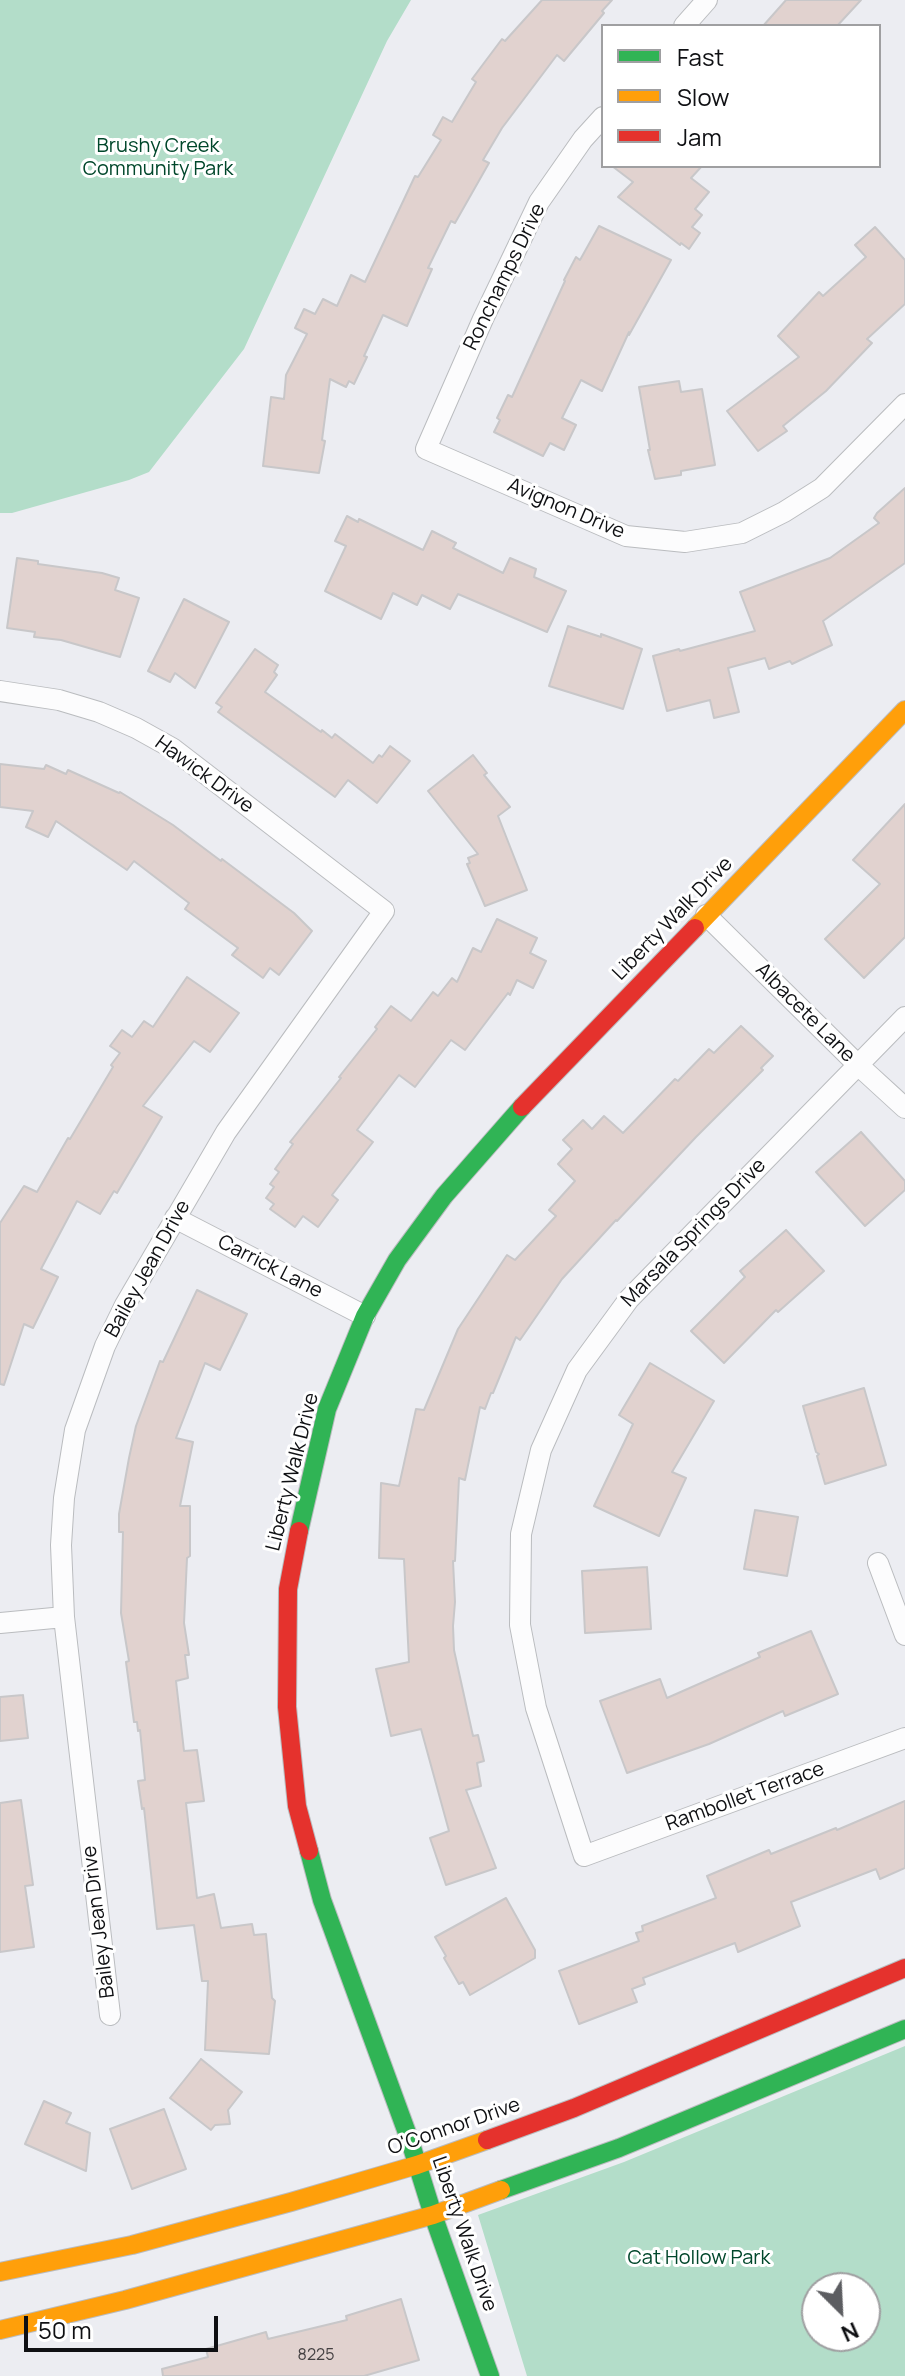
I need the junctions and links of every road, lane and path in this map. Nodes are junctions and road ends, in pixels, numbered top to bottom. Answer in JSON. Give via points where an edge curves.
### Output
{"nodes":[{"id":1,"x":707,"y":0,"type":"edge"},
{"id":2,"x":686,"y":24,"type":"edge"},
{"id":3,"x":601,"y":119,"type":"edge"},
{"id":4,"x":905,"y":404,"type":"edge"},
{"id":5,"x":426,"y":449,"type":"joint"},
{"id":6,"x":0,"y":691,"type":"edge"},
{"id":7,"x":905,"y":710,"type":"edge"},
{"id":8,"x":384,"y":911,"type":"joint"},
{"id":9,"x":706,"y":915,"type":"junction"},
{"id":10,"x":905,"y":1017,"type":"edge"},
{"id":11,"x":858,"y":1065,"type":"junction"},
{"id":12,"x":905,"y":1108,"type":"edge"},
{"id":13,"x":175,"y":1218,"type":"junction"},
{"id":14,"x":365,"y":1316,"type":"junction"},
{"id":15,"x":878,"y":1563,"type":"dead end"},
{"id":16,"x":64,"y":1617,"type":"junction"},
{"id":17,"x":0,"y":1623,"type":"edge"},
{"id":18,"x":905,"y":1635,"type":"edge"},
{"id":19,"x":905,"y":1738,"type":"edge"},
{"id":20,"x":584,"y":1856,"type":"joint"},
{"id":21,"x":905,"y":1968,"type":"edge"},
{"id":22,"x":110,"y":2015,"type":"dead end"},
{"id":23,"x":905,"y":2029,"type":"edge"},
{"id":24,"x":417,"y":2165,"type":"junction"},
{"id":25,"x":433,"y":2215,"type":"junction"},
{"id":26,"x":0,"y":2272,"type":"edge"},
{"id":27,"x":0,"y":2330,"type":"edge"},
{"id":28,"x":490,"y":2376,"type":"edge"}],
"edges":[{"from":1,"to":2,"type":"street"},
{"from":3,"to":5,"type":"street","name":"Ronchamps Drive","via":[[539,202]]},
{"from":4,"to":5,"type":"street","name":"Avignon Drive","via":[[822,488],[797,504],[742,533],[685,542],[626,536]]},
{"from":6,"to":8,"type":"street","name":"Hawick Drive","via":[[99,712],[172,748]]},
{"from":7,"to":9,"type":"street","name":"Liberty Walk Drive"},
{"from":8,"to":13,"type":"street","name":"Bailey Jean Drive","via":[[226,1132]]},
{"from":9,"to":11,"type":"street","name":"Albacete Lane"},
{"from":9,"to":14,"type":"street","name":"Liberty Walk Drive","via":[[500,1130],[397,1260]]},
{"from":10,"to":11,"type":"street","name":"Marsala Springs Drive"},
{"from":11,"to":12,"type":"street","name":"Albacete Lane"},
{"from":11,"to":20,"type":"street","name":"Marsala Springs Drive","via":[[629,1299],[577,1370],[541,1450],[521,1534],[520,1625],[536,1708]]},
{"from":13,"to":14,"type":"street","name":"Carrick Lane"},
{"from":13,"to":16,"type":"street","name":"Bailey Jean Drive","via":[[105,1346],[75,1430],[61,1545]]},
{"from":14,"to":24,"type":"street","name":"Liberty Walk Drive","via":[[327,1409],[306,1493],[288,1589],[287,1707],[297,1806],[322,1900]]},
{"from":15,"to":18,"type":"street"},
{"from":16,"to":17,"type":"street"},
{"from":16,"to":22,"type":"street","name":"Bailey Jean Drive"},
{"from":19,"to":20,"type":"street","name":"Rambollet Terrace"},
{"from":21,"to":24,"type":"street","name":"O'Connor Drive","via":[[574,2108]]},
{"from":23,"to":25,"type":"street","via":[[619,2148]]},
{"from":24,"to":25,"type":"street","name":"Liberty Walk Drive"},
{"from":24,"to":26,"type":"street","name":"O'Connor Drive","via":[[132,2245]]},
{"from":25,"to":27,"type":"street"},
{"from":25,"to":28,"type":"street","name":"Liberty Walk Drive"}]}
